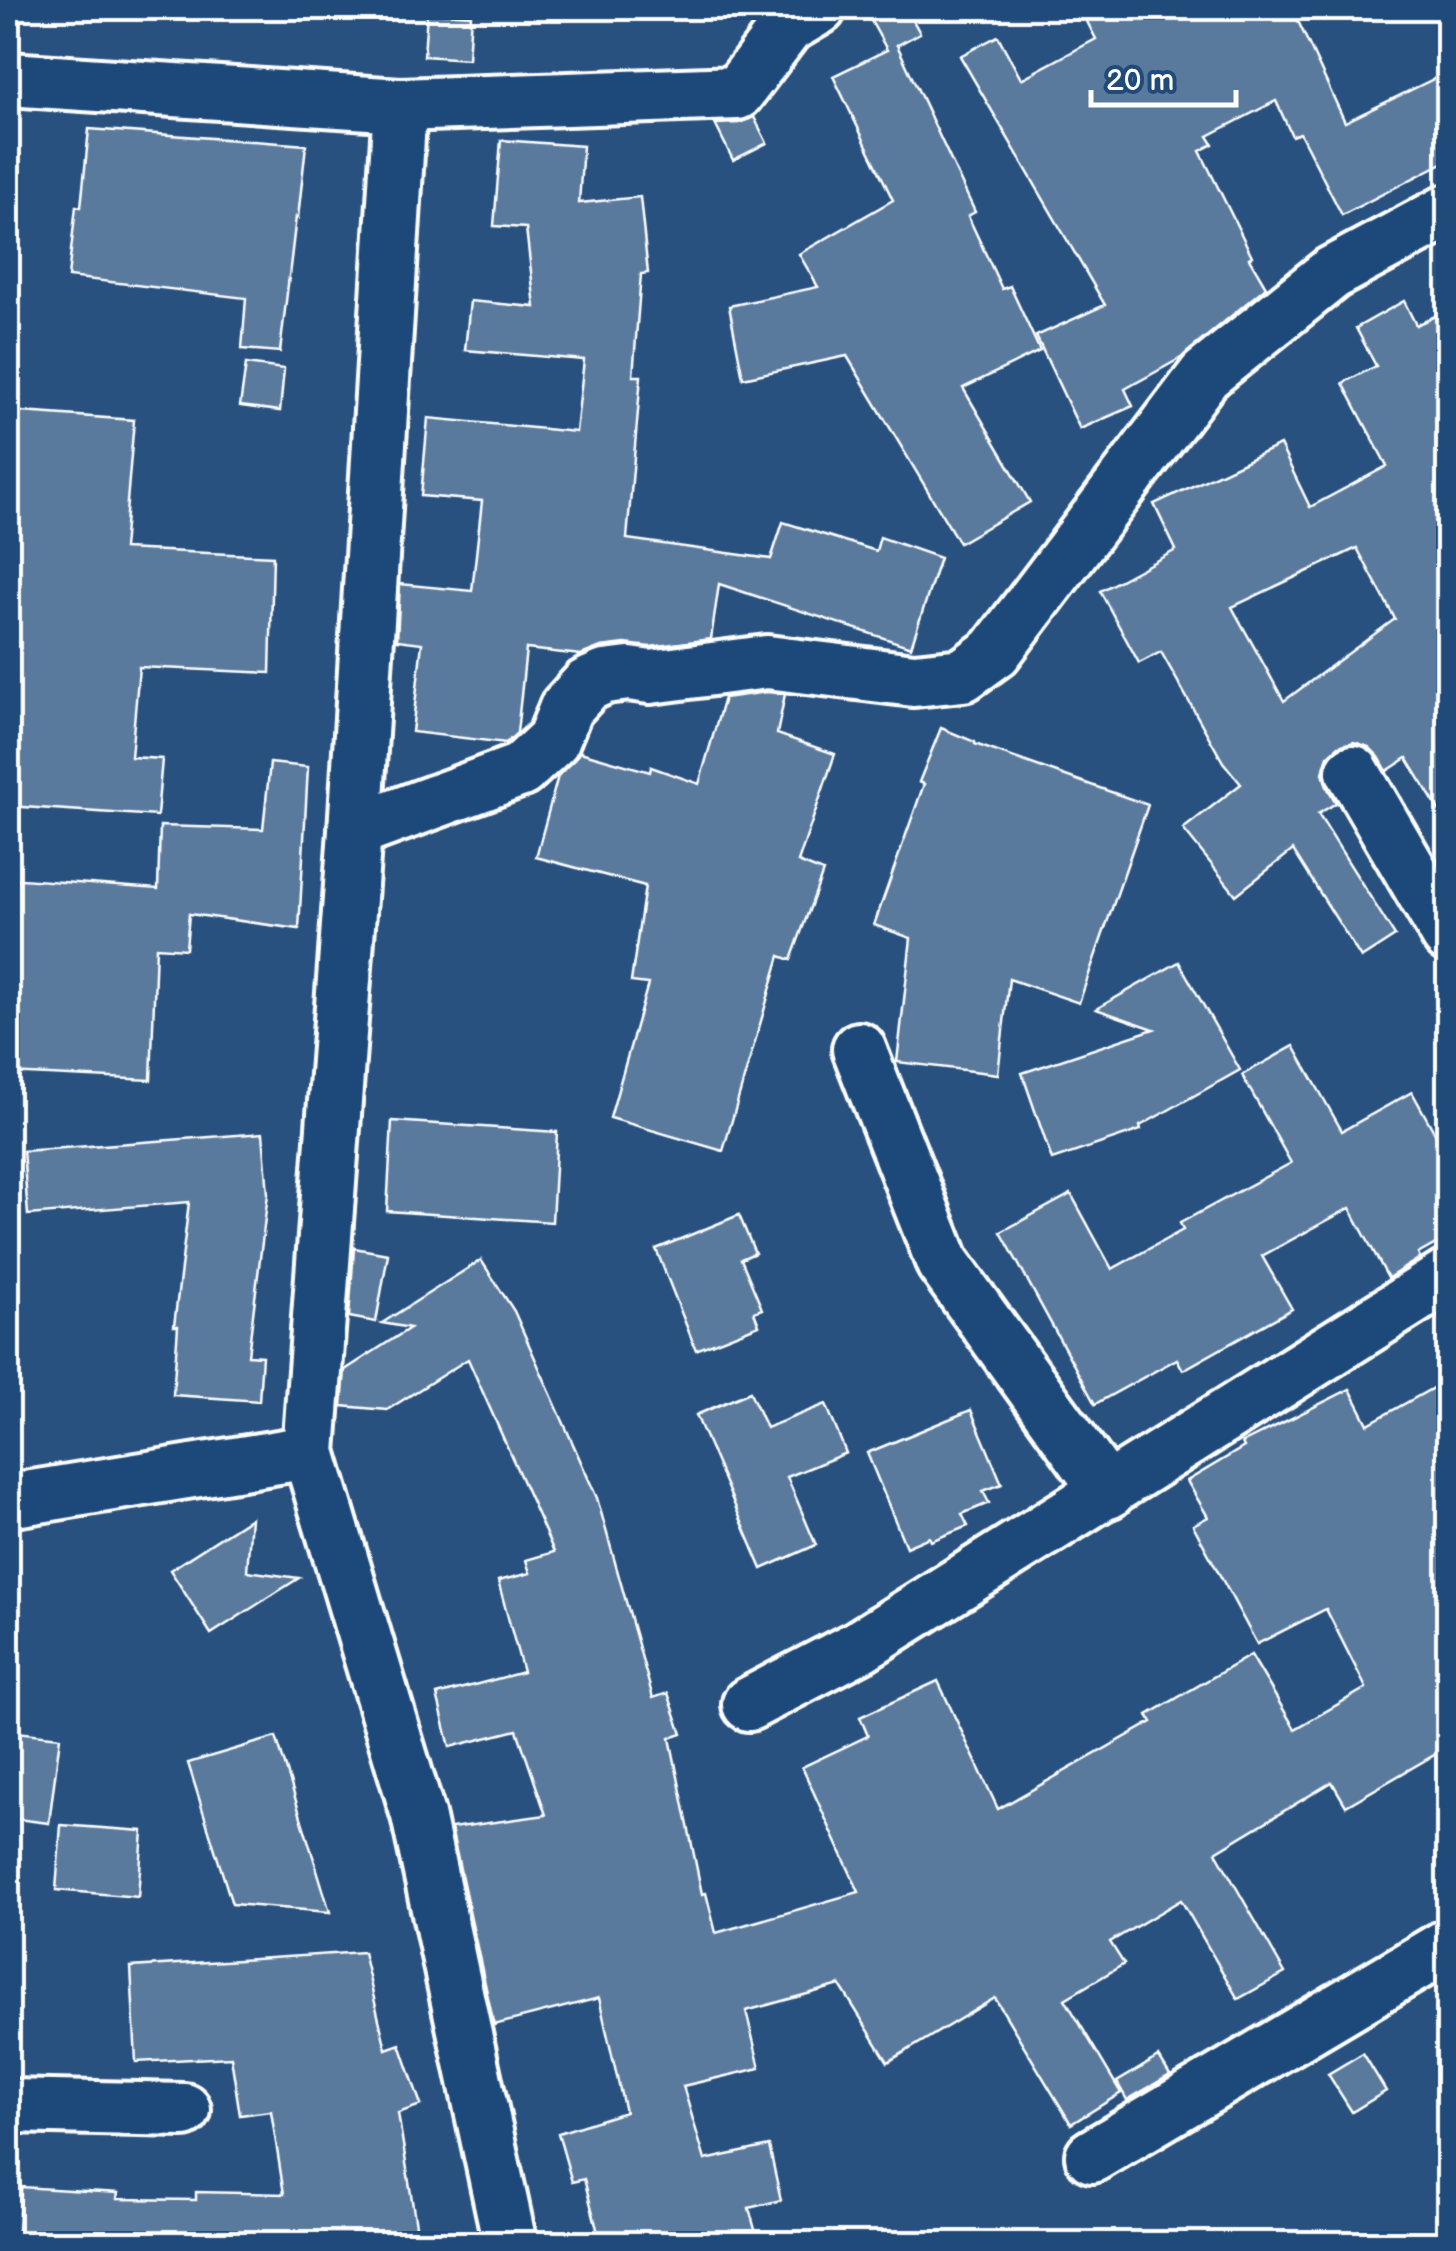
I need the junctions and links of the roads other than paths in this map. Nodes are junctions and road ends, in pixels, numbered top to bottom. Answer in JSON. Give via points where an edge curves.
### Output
{"nodes":[{"id":1,"x":819,"y":8,"type":"edge"},
{"id":2,"x":8,"y":79,"type":"edge"},
{"id":3,"x":400,"y":105,"type":"junction"},
{"id":4,"x":1448,"y":211,"type":"edge"},
{"id":5,"x":1353,"y":772,"type":"dead end"},
{"id":6,"x":354,"y":831,"type":"junction"},
{"id":7,"x":1448,"y":935,"type":"edge"},
{"id":8,"x":859,"y":1049,"type":"dead end"},
{"id":9,"x":1448,"y":1276,"type":"edge"},
{"id":10,"x":309,"y":1452,"type":"junction"},
{"id":11,"x":1108,"y":1492,"type":"junction"},
{"id":12,"x":8,"y":1501,"type":"edge"},
{"id":13,"x":749,"y":1704,"type":"dead end"},
{"id":14,"x":1448,"y":1945,"type":"edge"},
{"id":15,"x":8,"y":2106,"type":"edge"},
{"id":16,"x":184,"y":2110,"type":"dead end"},
{"id":17,"x":1092,"y":2156,"type":"dead end"},
{"id":18,"x":510,"y":2244,"type":"edge"}],
"edges":[{"from":1,"to":3,"type":"street","via":[[786,27],[737,92]]},
{"from":2,"to":3,"type":"street"},
{"from":3,"to":6,"type":"street"},
{"from":4,"to":6,"type":"street","via":[[1332,274],[1205,375],[995,652],[963,675],[914,680],[767,662],[605,678],[566,708],[553,740],[522,770]]},
{"from":5,"to":7,"type":"street"},
{"from":6,"to":10,"type":"street"},
{"from":8,"to":11,"type":"street","via":[[942,1263]]},
{"from":9,"to":11,"type":"street"},
{"from":10,"to":12,"type":"street"},
{"from":10,"to":18,"type":"street","via":[[418,1815]]},
{"from":11,"to":13,"type":"street","via":[[860,1646]]},
{"from":14,"to":17,"type":"street"},
{"from":15,"to":16,"type":"street"}]}
